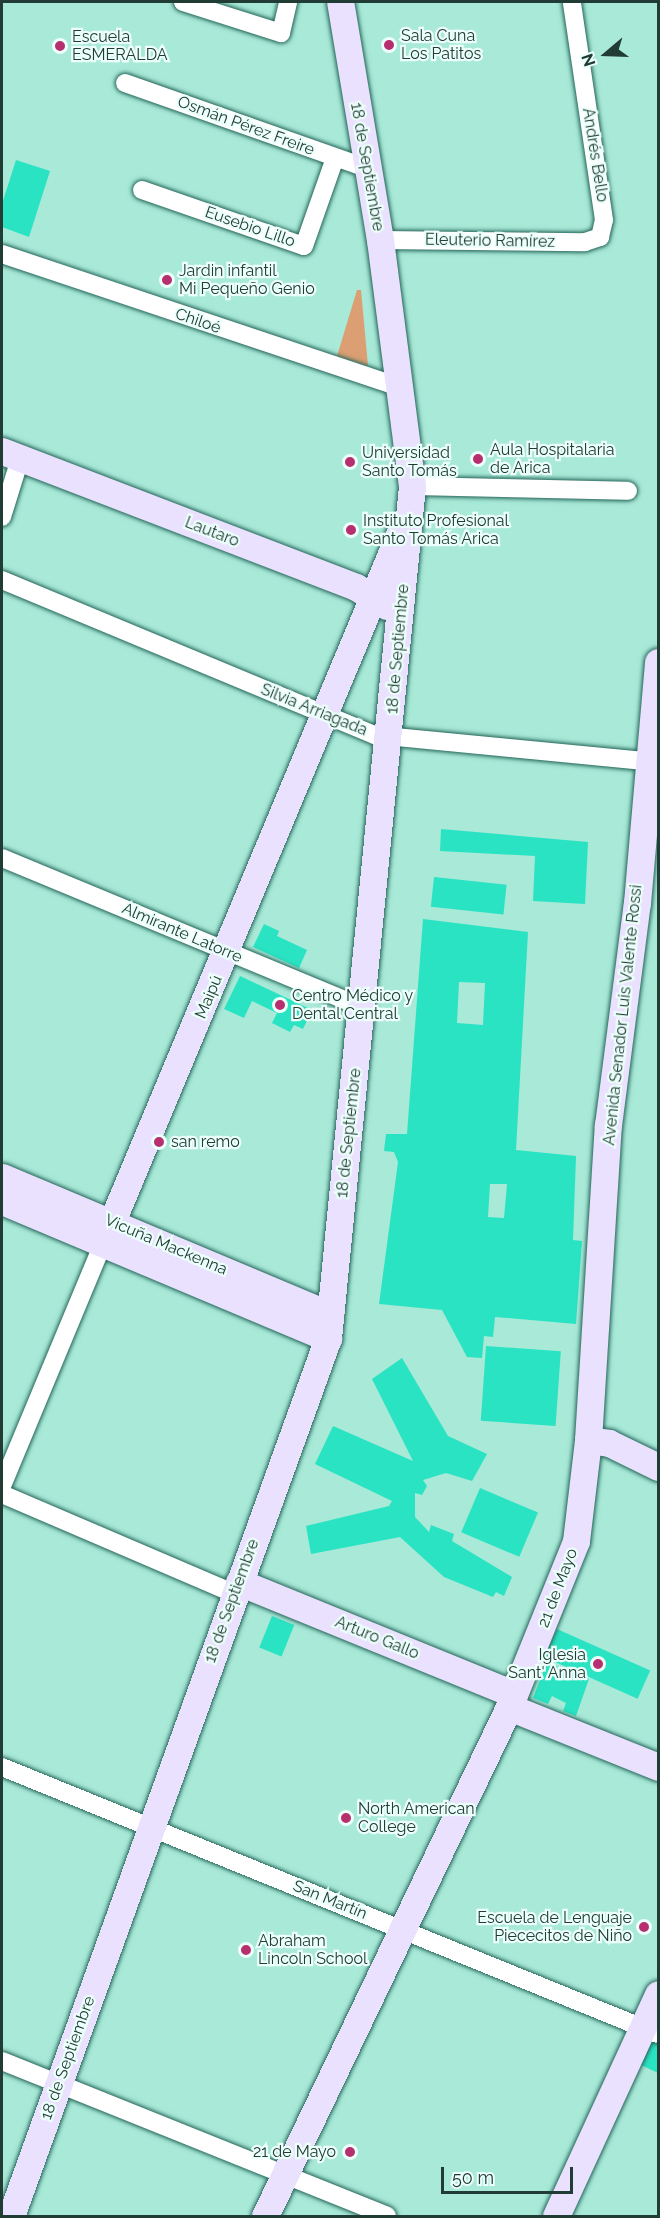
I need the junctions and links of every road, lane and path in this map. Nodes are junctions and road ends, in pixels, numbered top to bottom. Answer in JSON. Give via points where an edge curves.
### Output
{"nodes":[{"id":1,"x":183,"y":2,"type":"edge"},
{"id":2,"x":288,"y":2,"type":"edge"},
{"id":3,"x":340,"y":2,"type":"edge"},
{"id":4,"x":572,"y":2,"type":"edge"},
{"id":5,"x":125,"y":83,"type":"dead end"},
{"id":6,"x":334,"y":158,"type":"junction"},
{"id":7,"x":366,"y":168,"type":"junction"},
{"id":8,"x":142,"y":190,"type":"dead end"},
{"id":9,"x":600,"y":237,"type":"joint"},
{"id":10,"x":380,"y":240,"type":"junction"},
{"id":11,"x":2,"y":254,"type":"edge"},
{"id":12,"x":396,"y":386,"type":"junction"},
{"id":13,"x":11,"y":455,"type":"edge"},
{"id":14,"x":628,"y":491,"type":"dead end"},
{"id":15,"x":412,"y":496,"type":"junction"},
{"id":16,"x":2,"y":517,"type":"edge"},
{"id":17,"x":2,"y":580,"type":"edge"},
{"id":18,"x":373,"y":595,"type":"junction"},
{"id":19,"x":399,"y":639,"type":"junction"},
{"id":20,"x":658,"y":662,"type":"edge"},
{"id":21,"x":322,"y":714,"type":"junction"},
{"id":22,"x":390,"y":738,"type":"junction"},
{"id":23,"x":646,"y":761,"type":"junction"},
{"id":24,"x":2,"y":858,"type":"edge"},
{"id":25,"x":229,"y":952,"type":"junction"},
{"id":26,"x":362,"y":1007,"type":"junction"},
{"id":27,"x":2,"y":1177,"type":"edge"},
{"id":28,"x":2,"y":1201,"type":"edge"},
{"id":29,"x":108,"y":1232,"type":"junction"},
{"id":30,"x":329,"y":1326,"type":"junction"},
{"id":31,"x":588,"y":1440,"type":"junction"},
{"id":32,"x":658,"y":1467,"type":"edge"},
{"id":33,"x":2,"y":1486,"type":"edge"},
{"id":34,"x":2,"y":1494,"type":"edge"},
{"id":35,"x":237,"y":1588,"type":"junction"},
{"id":36,"x":512,"y":1700,"type":"junction"},
{"id":37,"x":2,"y":1767,"type":"edge"},
{"id":38,"x":658,"y":1767,"type":"edge"},
{"id":39,"x":151,"y":1828,"type":"junction"},
{"id":40,"x":404,"y":1930,"type":"junction"},
{"id":41,"x":658,"y":1994,"type":"edge"},
{"id":42,"x":651,"y":2031,"type":"edge"},
{"id":43,"x":2,"y":2061,"type":"edge"},
{"id":44,"x":59,"y":2084,"type":"junction"},
{"id":45,"x":285,"y":2176,"type":"junction"},
{"id":46,"x":11,"y":2217,"type":"edge"},
{"id":47,"x":265,"y":2217,"type":"edge"},
{"id":48,"x":387,"y":2217,"type":"edge"},
{"id":49,"x":556,"y":2217,"type":"edge"}],
"edges":[{"from":1,"to":2,"type":"street","via":[[280,33]]},
{"from":3,"to":7,"type":"main road","name":"18 de Septiembre"},
{"from":4,"to":9,"type":"street","name":"Andrés Bello","via":[[604,220]]},
{"from":5,"to":6,"type":"street","name":"Osmán Pérez Freire"},
{"from":6,"to":7,"type":"street","name":"Osmán Pérez Freire"},
{"from":6,"to":8,"type":"street","name":"Eusebio Lillo","via":[[304,246]]},
{"from":7,"to":10,"type":"main road","name":"18 de Septiembre"},
{"from":9,"to":10,"type":"street","name":"Eleuterio Ramírez","via":[[585,242]]},
{"from":10,"to":12,"type":"main road","name":"18 de Septiembre"},
{"from":11,"to":12,"type":"street","name":"Chiloé"},
{"from":12,"to":15,"type":"main road","name":"18 de Septiembre"},
{"from":13,"to":16,"type":"street"},
{"from":13,"to":18,"type":"main road","name":"Lautaro"},
{"from":14,"to":15,"type":"street"},
{"from":15,"to":18,"type":"main road","name":"Maipú"},
{"from":15,"to":19,"type":"main road","name":"18 de Septiembre"},
{"from":17,"to":21,"type":"street","name":"Silvia Arriagada"},
{"from":18,"to":19,"type":"main road","name":"Lautaro","via":[[393,616]]},
{"from":18,"to":21,"type":"main road","name":"Maipú"},
{"from":19,"to":22,"type":"main road","name":"18 de Septiembre"},
{"from":20,"to":23,"type":"main road","name":"Avenida Senador Luis Valente Rossi"},
{"from":21,"to":22,"type":"street","name":"Silvia Arriagada"},
{"from":21,"to":25,"type":"main road","name":"Maipú"},
{"from":22,"to":23,"type":"street","name":"Silvia Arriagada"},
{"from":22,"to":26,"type":"main road","name":"18 de Septiembre"},
{"from":23,"to":31,"type":"main road","name":"Avenida Senador Luis Valente Rossi","via":[[637,903],[608,1125]]},
{"from":24,"to":25,"type":"street","name":"Almirante Latorre"},
{"from":25,"to":26,"type":"street","name":"Almirante Latorre"},
{"from":25,"to":29,"type":"main road","name":"Maipú"},
{"from":26,"to":30,"type":"main road","name":"18 de Septiembre"},
{"from":27,"to":29,"type":"main road","name":"Vicuña Mackenna"},
{"from":28,"to":29,"type":"main road","name":"Vicuña Mackenna"},
{"from":29,"to":30,"type":"main road","name":"Vicuña Mackenna"},
{"from":29,"to":33,"type":"street","name":"Maipú"},
{"from":30,"to":35,"type":"main road","name":"18 de Septiembre"},
{"from":31,"to":32,"type":"main road","via":[[609,1443]]},
{"from":31,"to":36,"type":"main road","name":"21 de Mayo","via":[[580,1524],[571,1559]]},
{"from":34,"to":35,"type":"street","name":"Arturo Gallo"},
{"from":35,"to":36,"type":"main road","name":"Arturo Gallo"},
{"from":35,"to":39,"type":"main road","name":"18 de Septiembre"},
{"from":36,"to":38,"type":"main road","name":"Arturo Gallo"},
{"from":36,"to":40,"type":"main road","name":"21 de Mayo"},
{"from":37,"to":39,"type":"street","name":"San Martín"},
{"from":39,"to":40,"type":"street","name":"San Martín"},
{"from":39,"to":44,"type":"main road","name":"18 de Septiembre"},
{"from":40,"to":42,"type":"street","name":"San Martín"},
{"from":40,"to":45,"type":"main road","name":"21 de Mayo"},
{"from":41,"to":42,"type":"main road"},
{"from":42,"to":49,"type":"main road"},
{"from":43,"to":44,"type":"street"},
{"from":44,"to":45,"type":"street"},
{"from":44,"to":46,"type":"main road","name":"18 de Septiembre"},
{"from":45,"to":47,"type":"main road","name":"21 de Mayo"},
{"from":45,"to":48,"type":"street"}]}
